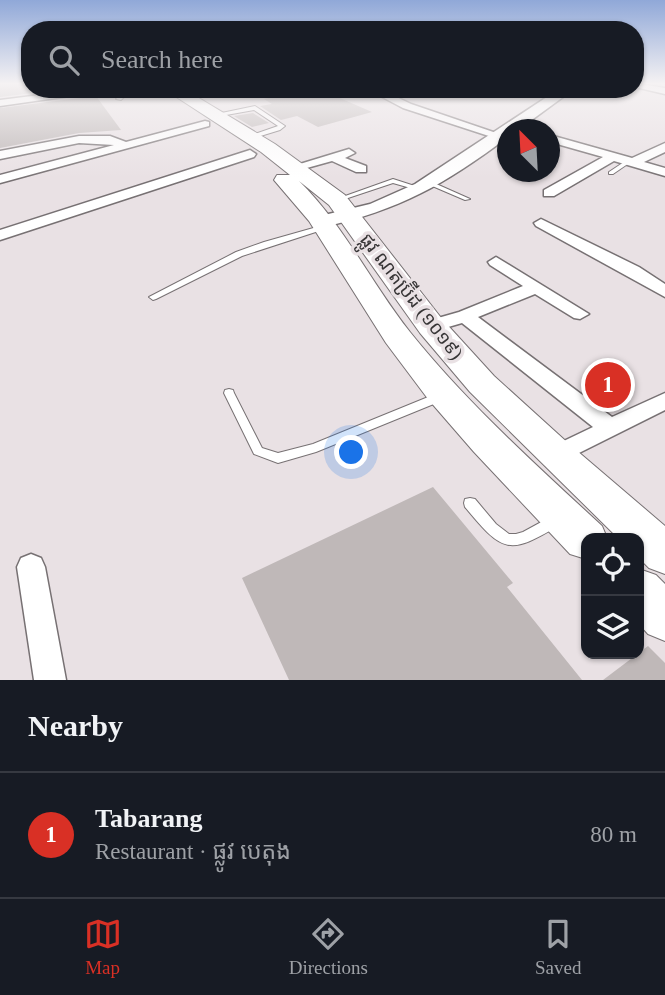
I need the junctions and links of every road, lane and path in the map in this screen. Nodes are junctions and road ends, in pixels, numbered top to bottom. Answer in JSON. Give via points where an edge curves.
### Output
{"nodes":[{"id":1,"x":201,"y":115,"type":"edge"},
{"id":2,"x":205,"y":115,"type":"edge"},
{"id":3,"x":227,"y":115,"type":"edge"},
{"id":4,"x":266,"y":115,"type":"edge"},
{"id":5,"x":443,"y":115,"type":"edge"},
{"id":6,"x":210,"y":119,"type":"junction"},
{"id":7,"x":497,"y":128,"type":"edge"},
{"id":8,"x":497,"y":139,"type":"edge"},
{"id":9,"x":560,"y":141,"type":"edge"},
{"id":10,"x":125,"y":145,"type":"junction"},
{"id":11,"x":250,"y":146,"type":"junction"},
{"id":12,"x":665,"y":147,"type":"edge"},
{"id":13,"x":349,"y":153,"type":"dead end"},
{"id":14,"x":0,"y":155,"type":"edge"},
{"id":15,"x":614,"y":156,"type":"junction"},
{"id":16,"x":332,"y":157,"type":"junction"},
{"id":17,"x":631,"y":162,"type":"junction"},
{"id":18,"x":296,"y":167,"type":"junction"},
{"id":19,"x":361,"y":169,"type":"dead end"},
{"id":20,"x":665,"y":172,"type":"edge"},
{"id":21,"x":611,"y":173,"type":"dead end"},
{"id":22,"x":0,"y":179,"type":"edge"},
{"id":23,"x":427,"y":186,"type":"junction"},
{"id":24,"x":549,"y":193,"type":"dead end"},
{"id":25,"x":467,"y":199,"type":"dead end"},
{"id":26,"x":334,"y":216,"type":"junction"},
{"id":27,"x":541,"y":223,"type":"dead end"},
{"id":28,"x":0,"y":235,"type":"edge"},
{"id":29,"x":496,"y":262,"type":"dead end"},
{"id":30,"x":536,"y":287,"type":"junction"},
{"id":31,"x":665,"y":292,"type":"edge"},
{"id":32,"x":153,"y":297,"type":"dead end"},
{"id":33,"x":580,"y":314,"type":"dead end"},
{"id":34,"x":465,"y":316,"type":"junction"},
{"id":35,"x":431,"y":326,"type":"junction"},
{"id":36,"x":229,"y":393,"type":"dead end"},
{"id":37,"x":443,"y":395,"type":"junction"},
{"id":38,"x":665,"y":401,"type":"edge"},
{"id":39,"x":610,"y":428,"type":"junction"},
{"id":40,"x":555,"y":455,"type":"junction"},
{"id":41,"x":470,"y":503,"type":"dead end"},
{"id":42,"x":562,"y":516,"type":"junction"},
{"id":43,"x":581,"y":535,"type":"edge"},
{"id":44,"x":665,"y":554,"type":"edge"},
{"id":45,"x":31,"y":568,"type":"dead end"},
{"id":46,"x":644,"y":596,"type":"edge"},
{"id":47,"x":665,"y":617,"type":"edge"},
{"id":48,"x":50,"y":680,"type":"edge"}],
"edges":[{"from":1,"to":6,"type":"main road","name":"ផ្លូវ ណតប្រ៊ីដ (១០១៩)"},
{"from":2,"to":6,"type":"main road","name":"ផ្លូវ ណតប្រ៊ីដ (១០១៩)"},
{"from":3,"to":6,"type":"lane"},
{"from":4,"to":11,"type":"lane","via":[[282,125]]},
{"from":5,"to":7,"type":"street"},
{"from":6,"to":10,"type":"street"},
{"from":6,"to":11,"type":"main road","name":"ផ្លូវ ណតប្រ៊ីដ (១០១៩)"},
{"from":8,"to":23,"type":"street"},
{"from":9,"to":15,"type":"street"},
{"from":10,"to":14,"type":"street","via":[[113,139],[95,139]]},
{"from":10,"to":22,"type":"street"},
{"from":11,"to":18,"type":"main road","name":"ផ្លូវ ណតប្រ៊ីដ (១០១៩)"},
{"from":11,"to":26,"type":"main road","name":"ផ្លូវ ណតប្រ៊ីដ (១០១៩)","via":[[306,199]]},
{"from":11,"to":28,"type":"street"},
{"from":12,"to":17,"type":"street"},
{"from":13,"to":16,"type":"street"},
{"from":15,"to":17,"type":"street"},
{"from":15,"to":24,"type":"street"},
{"from":16,"to":18,"type":"street"},
{"from":16,"to":19,"type":"street"},
{"from":17,"to":20,"type":"street"},
{"from":17,"to":21,"type":"lane"},
{"from":18,"to":26,"type":"main road","name":"ផ្លូវ ណតប្រ៊ីដ (១០១៩)"},
{"from":23,"to":25,"type":"lane"},
{"from":23,"to":26,"type":"street","via":[[373,211]]},
{"from":26,"to":32,"type":"lane","via":[[239,254]]},
{"from":26,"to":35,"type":"main road","name":"ផ្លូវ ណតប្រ៊ីដ (១០១៩)"},
{"from":26,"to":37,"type":"main road","name":"ផ្លូវ ណតប្រ៊ីដ (១០១៩)","via":[[375,305]]},
{"from":27,"to":31,"type":"street"},
{"from":29,"to":30,"type":"street"},
{"from":30,"to":33,"type":"street"},
{"from":30,"to":34,"type":"street"},
{"from":34,"to":35,"type":"street"},
{"from":34,"to":39,"type":"street"},
{"from":35,"to":40,"type":"main road","name":"ផ្លូវ ណតប្រ៊ីដ (១០១៩)"},
{"from":36,"to":37,"type":"lane","via":[[258,451],[278,458],[316,448]]},
{"from":37,"to":42,"type":"main road","name":"ផ្លូវ ណតប្រ៊ីដ (១០១៩)"},
{"from":38,"to":39,"type":"street"},
{"from":39,"to":40,"type":"street"},
{"from":40,"to":44,"type":"main road","name":"ផ្លូវ ណតប្រ៊ីដ (១០១៩)"},
{"from":41,"to":42,"type":"lane","via":[[498,536],[511,541],[524,541]]},
{"from":42,"to":43,"type":"main road","name":"ផ្លូវ ណតប្រ៊ីដ (១០១៩)"},
{"from":45,"to":48,"type":"street"},
{"from":46,"to":47,"type":"main road"}]}
